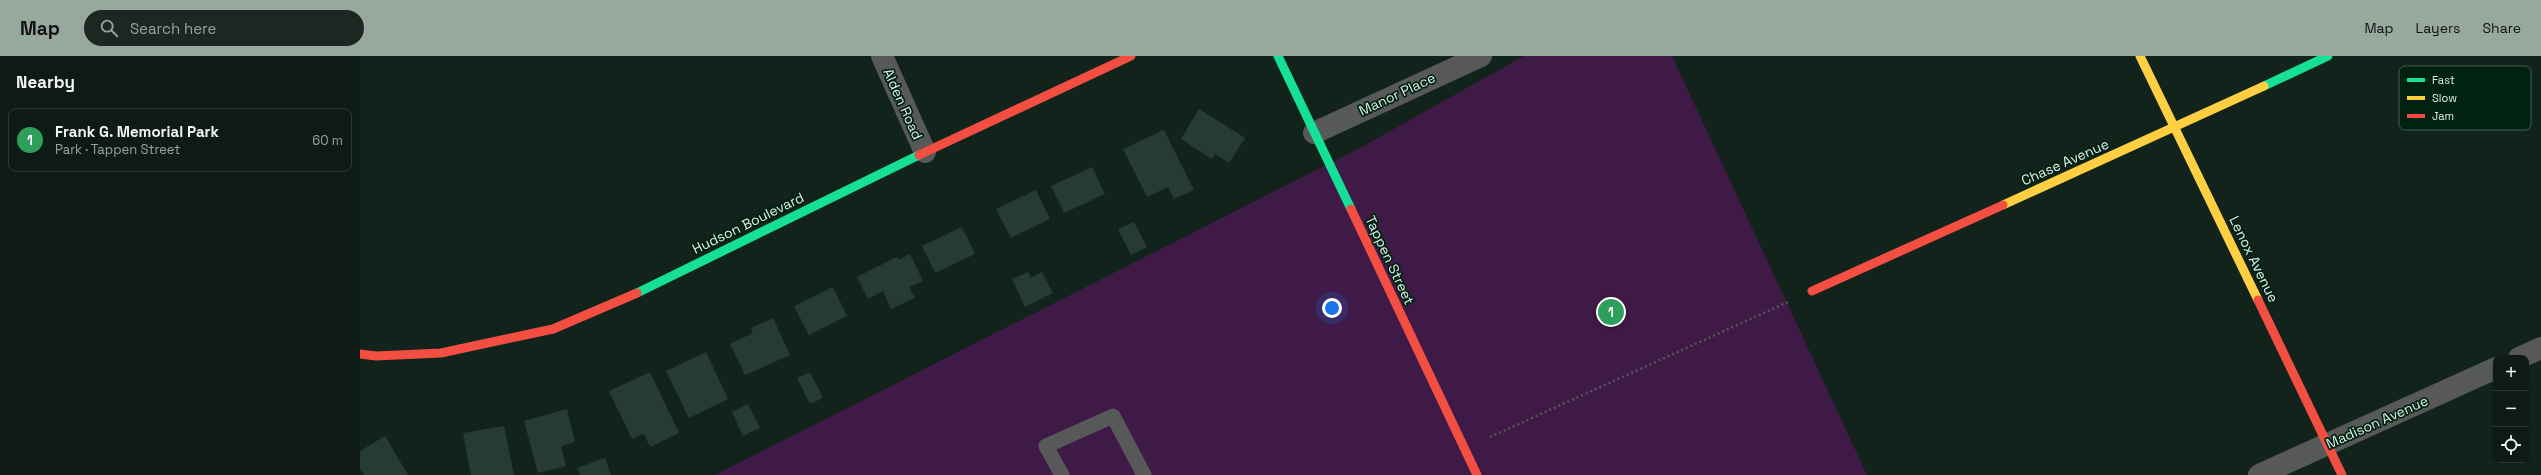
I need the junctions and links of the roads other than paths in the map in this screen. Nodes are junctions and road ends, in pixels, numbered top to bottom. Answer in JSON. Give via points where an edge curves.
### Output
{"nodes":[{"id":1,"x":882,"y":56,"type":"edge"},
{"id":2,"x":1131,"y":56,"type":"edge"},
{"id":3,"x":1278,"y":56,"type":"edge"},
{"id":4,"x":1481,"y":56,"type":"edge"},
{"id":5,"x":2140,"y":56,"type":"edge"},
{"id":6,"x":2328,"y":56,"type":"edge"},
{"id":7,"x":2174,"y":128,"type":"junction"},
{"id":8,"x":1314,"y":133,"type":"junction"},
{"id":9,"x":925,"y":152,"type":"junction"},
{"id":10,"x":1812,"y":290,"type":"road end"},
{"id":11,"x":2541,"y":348,"type":"edge"},
{"id":12,"x":360,"y":354,"type":"edge"},
{"id":13,"x":2526,"y":355,"type":"edge"},
{"id":14,"x":2493,"y":369,"type":"edge"},
{"id":15,"x":2328,"y":444,"type":"junction"},
{"id":16,"x":1062,"y":475,"type":"edge"},
{"id":17,"x":1144,"y":475,"type":"edge"},
{"id":18,"x":1477,"y":475,"type":"edge"},
{"id":19,"x":2259,"y":475,"type":"edge"},
{"id":20,"x":2342,"y":475,"type":"edge"}],
"edges":[{"from":1,"to":9,"type":"street","name":"Alden Road"},
{"from":2,"to":9,"type":"street","name":"Hudson Boulevard"},
{"from":3,"to":8,"type":"street","name":"Tappen Street"},
{"from":4,"to":8,"type":"street","name":"Manor Place"},
{"from":5,"to":7,"type":"street","name":"Lenox Avenue"},
{"from":6,"to":7,"type":"street","name":"Chase Avenue"},
{"from":7,"to":10,"type":"street","name":"Chase Avenue"},
{"from":7,"to":15,"type":"street","name":"Lenox Avenue"},
{"from":8,"to":18,"type":"street","name":"Tappen Street"},
{"from":9,"to":12,"type":"street","name":"Hudson Boulevard","via":[[635,294],[552,329],[441,353],[376,356]]},
{"from":11,"to":13,"type":"street"},
{"from":14,"to":15,"type":"street","name":"Madison Avenue"},
{"from":15,"to":19,"type":"street","name":"Madison Avenue"},
{"from":15,"to":20,"type":"street","name":"Lenox Avenue"},
{"from":16,"to":17,"type":"lane","via":[[1046,446],[1113,416]]}]}
